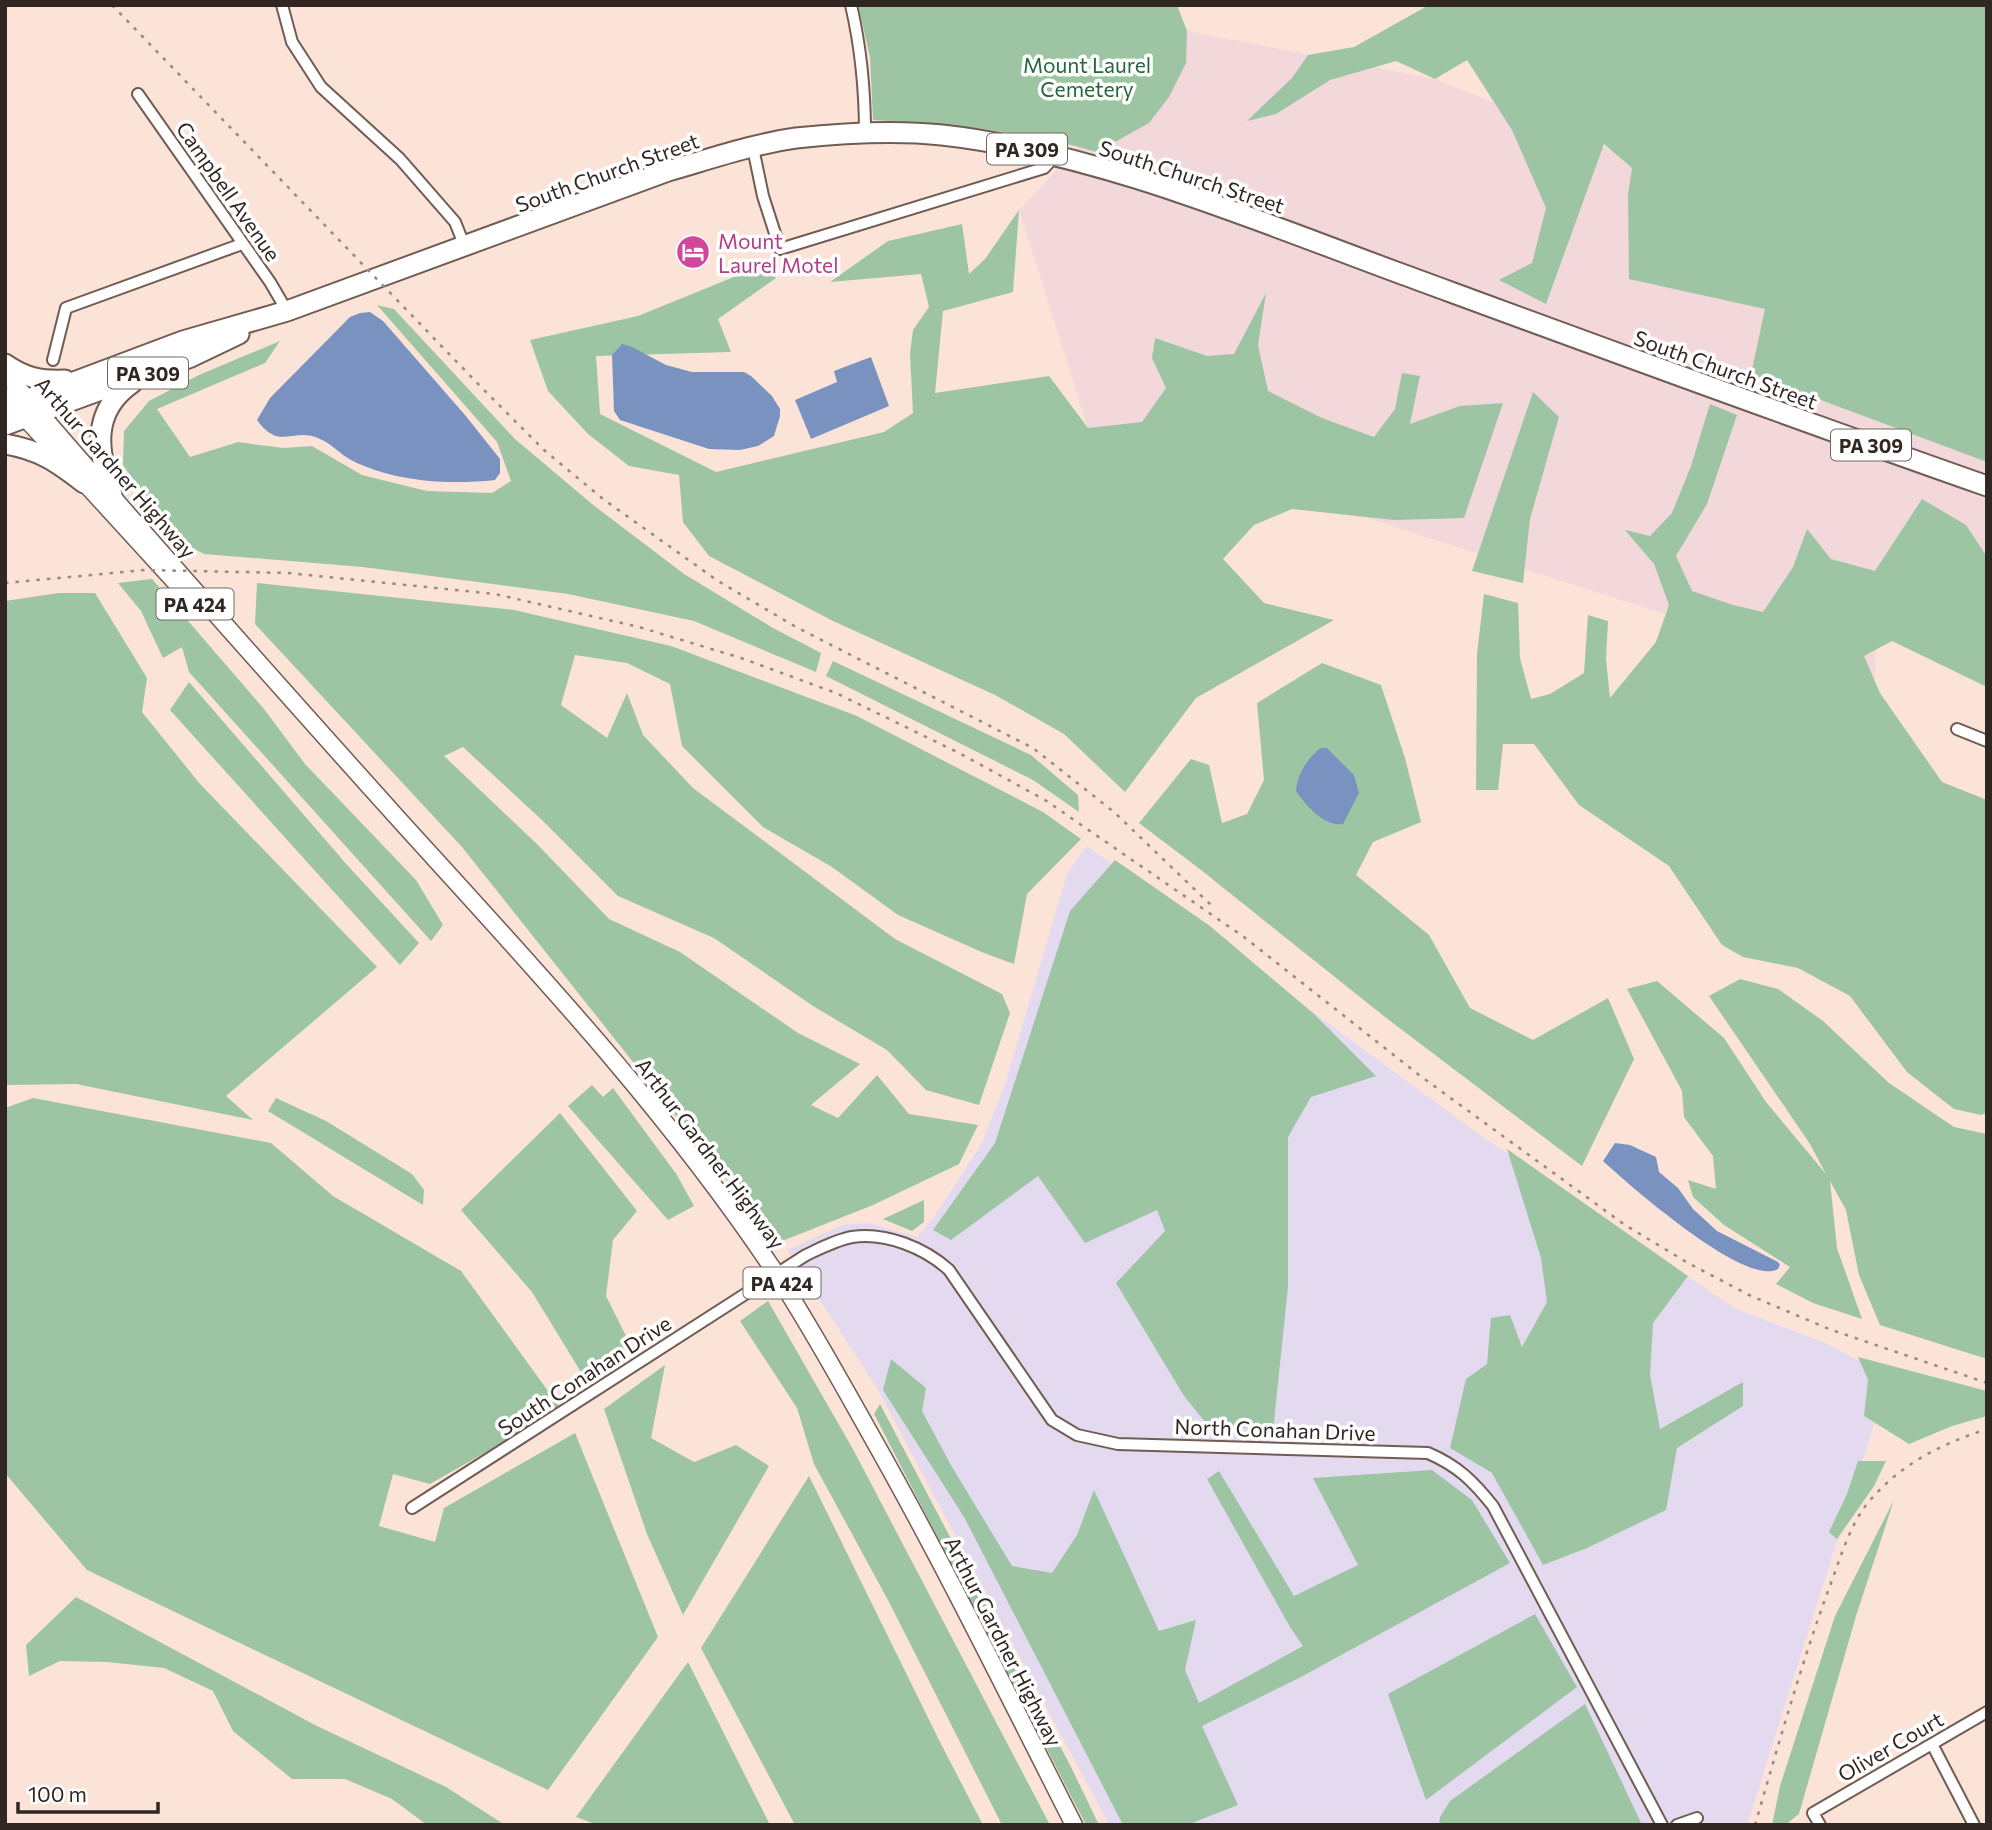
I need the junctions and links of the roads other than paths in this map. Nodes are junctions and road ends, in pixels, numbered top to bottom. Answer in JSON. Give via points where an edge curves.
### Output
{"nodes":[{"id":1,"x":282,"y":5,"type":"edge"},
{"id":2,"x":851,"y":5,"type":"edge"},
{"id":3,"x":138,"y":94,"type":"dead end"},
{"id":4,"x":864,"y":134,"type":"junction"},
{"id":5,"x":753,"y":148,"type":"junction"},
{"id":6,"x":1055,"y":156,"type":"junction"},
{"id":7,"x":242,"y":244,"type":"junction"},
{"id":8,"x":465,"y":247,"type":"junction"},
{"id":9,"x":287,"y":311,"type":"junction"},
{"id":10,"x":52,"y":360,"type":"dead end"},
{"id":11,"x":5,"y":365,"type":"edge"},
{"id":12,"x":5,"y":373,"type":"edge"},
{"id":13,"x":145,"y":374,"type":"junction"},
{"id":14,"x":80,"y":380,"type":"junction"},
{"id":15,"x":19,"y":406,"type":"edge"},
{"id":16,"x":5,"y":425,"type":"edge"},
{"id":17,"x":5,"y":444,"type":"edge"},
{"id":18,"x":84,"y":483,"type":"junction"},
{"id":19,"x":1987,"y":486,"type":"edge"},
{"id":20,"x":112,"y":495,"type":"junction"},
{"id":21,"x":1957,"y":729,"type":"dead end"},
{"id":22,"x":1987,"y":741,"type":"edge"},
{"id":23,"x":390,"y":809,"type":"junction"},
{"id":24,"x":776,"y":1275,"type":"junction"},
{"id":25,"x":412,"y":1508,"type":"dead end"},
{"id":26,"x":1987,"y":1712,"type":"edge"},
{"id":27,"x":1932,"y":1744,"type":"junction"},
{"id":28,"x":1697,"y":1818,"type":"dead end"},
{"id":29,"x":1074,"y":1825,"type":"edge"},
{"id":30,"x":1662,"y":1825,"type":"edge"},
{"id":31,"x":1677,"y":1825,"type":"edge"},
{"id":32,"x":1820,"y":1825,"type":"edge"},
{"id":33,"x":1974,"y":1825,"type":"edge"}],
"edges":[{"from":1,"to":8,"type":"street","via":[[292,42],[321,87],[400,159],[455,222]]},
{"from":2,"to":4,"type":"street","via":[[860,43]]},
{"from":3,"to":7,"type":"street","name":"Campbell Avenue"},
{"from":4,"to":5,"type":"highway","name":"South Church Street","number":"PA 309","via":[[794,139]]},
{"from":4,"to":6,"type":"highway","name":"South Church Street","number":"PA 309","via":[[939,135]]},
{"from":5,"to":6,"type":"street","via":[[780,248],[1044,168]]},
{"from":5,"to":8,"type":"highway","name":"South Church Street","number":"PA 309","via":[[668,171]]},
{"from":6,"to":19,"type":"highway","name":"South Church Street","number":"PA 309","via":[[1264,223]]},
{"from":7,"to":9,"type":"street","name":"Campbell Avenue"},
{"from":7,"to":10,"type":"street","via":[[66,308]]},
{"from":8,"to":9,"type":"highway","name":"South Church Street","number":"PA 309"},
{"from":9,"to":13,"type":"highway","name":"South Church Street","number":"PA 309"},
{"from":9,"to":14,"type":"highway","name":"South Church Street","number":"PA 309","via":[[183,341]]},
{"from":11,"to":14,"type":"highway","via":[[38,380]]},
{"from":12,"to":15,"type":"main road","name":"Arthur Gardner Highway","number":"PA 424"},
{"from":13,"to":15,"type":"highway","name":"South Church Street","number":"PA 309"},
{"from":13,"to":20,"type":"highway","via":[[117,395],[104,418],[100,453]]},
{"from":14,"to":15,"type":"highway","name":"South Church Street","number":"PA 309"},
{"from":15,"to":16,"type":"highway","name":"South Church Street","number":"PA 309"},
{"from":15,"to":18,"type":"main road","name":"Arthur Gardner Highway","number":"PA 424"},
{"from":15,"to":20,"type":"main road","name":"Arthur Gardner Highway","number":"PA 424"},
{"from":17,"to":18,"type":"highway","via":[[50,457]]},
{"from":18,"to":23,"type":"main road","name":"Arthur Gardner Highway","number":"PA 424"},
{"from":20,"to":23,"type":"main road","name":"Arthur Gardner Highway","number":"PA 424"},
{"from":21,"to":22,"type":"street"},
{"from":23,"to":24,"type":"main road","name":"Arthur Gardner Highway","number":"PA 424","via":[[645,1098]]},
{"from":24,"to":25,"type":"street","name":"South Conahan Drive"},
{"from":24,"to":29,"type":"main road","name":"Arthur Gardner Highway","number":"PA 424","via":[[919,1520]]},
{"from":24,"to":30,"type":"street","name":"North Conahan Drive","via":[[826,1245],[852,1237],[878,1237],[938,1260],[1052,1420],[1077,1436],[1118,1444],[1428,1452],[1451,1463],[1493,1506]]},
{"from":26,"to":27,"type":"street","name":"Oliver Court"},
{"from":27,"to":32,"type":"street","name":"Oliver Court","via":[[1813,1813]]},
{"from":27,"to":33,"type":"street"},
{"from":28,"to":31,"type":"street"}]}
